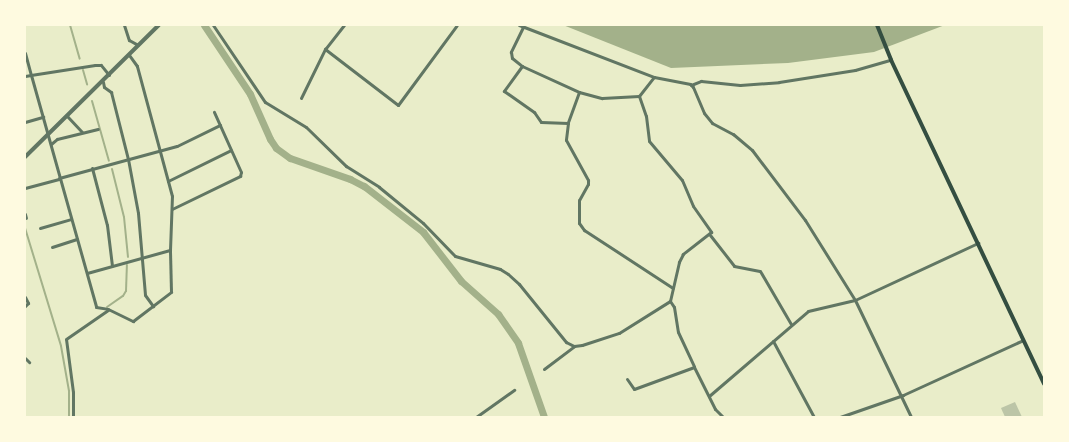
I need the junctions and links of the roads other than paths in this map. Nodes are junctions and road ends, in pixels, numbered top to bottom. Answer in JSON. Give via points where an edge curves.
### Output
{"nodes":[{"id":1,"x":124,"y":25,"type":"edge"},
{"id":2,"x":159,"y":25,"type":"edge"},
{"id":3,"x":213,"y":25,"type":"edge"},
{"id":4,"x":344,"y":25,"type":"edge"},
{"id":5,"x":457,"y":25,"type":"edge"},
{"id":6,"x":877,"y":25,"type":"edge"},
{"id":7,"x":521,"y":26,"type":"edge"},
{"id":8,"x":138,"y":45,"type":"junction"},
{"id":9,"x":325,"y":49,"type":"junction"},
{"id":10,"x":25,"y":53,"type":"edge"},
{"id":11,"x":129,"y":55,"type":"junction"},
{"id":12,"x":891,"y":60,"type":"junction"},
{"id":13,"x":522,"y":66,"type":"junction"},
{"id":14,"x":31,"y":75,"type":"junction"},
{"id":15,"x":109,"y":75,"type":"junction"},
{"id":16,"x":25,"y":76,"type":"edge"},
{"id":17,"x":654,"y":77,"type":"junction"},
{"id":18,"x":103,"y":82,"type":"junction"},
{"id":19,"x":691,"y":85,"type":"junction"},
{"id":20,"x":580,"y":92,"type":"junction"},
{"id":21,"x":639,"y":96,"type":"junction"},
{"id":22,"x":301,"y":98,"type":"dead end"},
{"id":23,"x":214,"y":112,"type":"dead end"},
{"id":24,"x":66,"y":115,"type":"junction"},
{"id":25,"x":43,"y":116,"type":"junction"},
{"id":26,"x":25,"y":122,"type":"edge"},
{"id":27,"x":568,"y":123,"type":"junction"},
{"id":28,"x":220,"y":125,"type":"junction"},
{"id":29,"x":98,"y":129,"type":"dead end"},
{"id":30,"x":82,"y":132,"type":"junction"},
{"id":31,"x":48,"y":135,"type":"junction"},
{"id":32,"x":51,"y":144,"type":"junction"},
{"id":33,"x":231,"y":150,"type":"junction"},
{"id":34,"x":160,"y":151,"type":"junction"},
{"id":35,"x":25,"y":157,"type":"edge"},
{"id":36,"x":128,"y":159,"type":"junction"},
{"id":37,"x":92,"y":168,"type":"junction"},
{"id":38,"x":59,"y":178,"type":"junction"},
{"id":39,"x":168,"y":181,"type":"junction"},
{"id":40,"x":25,"y":188,"type":"edge"},
{"id":41,"x":172,"y":209,"type":"junction"},
{"id":42,"x":71,"y":219,"type":"junction"},
{"id":43,"x":40,"y":228,"type":"dead end"},
{"id":44,"x":710,"y":235,"type":"junction"},
{"id":45,"x":77,"y":239,"type":"junction"},
{"id":46,"x":978,"y":243,"type":"junction"},
{"id":47,"x":52,"y":247,"type":"dead end"},
{"id":48,"x":170,"y":250,"type":"junction"},
{"id":49,"x":142,"y":258,"type":"junction"},
{"id":50,"x":112,"y":266,"type":"junction"},
{"id":51,"x":87,"y":274,"type":"junction"},
{"id":52,"x":673,"y":288,"type":"junction"},
{"id":53,"x":25,"y":297,"type":"edge"},
{"id":54,"x":855,"y":300,"type":"junction"},
{"id":55,"x":670,"y":301,"type":"junction"},
{"id":56,"x":25,"y":306,"type":"edge"},
{"id":57,"x":152,"y":306,"type":"junction"},
{"id":58,"x":108,"y":309,"type":"junction"},
{"id":59,"x":792,"y":324,"type":"junction"},
{"id":60,"x":1023,"y":340,"type":"junction"},
{"id":61,"x":773,"y":341,"type":"junction"},
{"id":62,"x":574,"y":346,"type":"junction"},
{"id":63,"x":25,"y":358,"type":"edge"},
{"id":64,"x":29,"y":362,"type":"dead end"},
{"id":65,"x":694,"y":367,"type":"junction"},
{"id":66,"x":544,"y":368,"type":"dead end"},
{"id":67,"x":627,"y":379,"type":"dead end"},
{"id":68,"x":1044,"y":384,"type":"edge"},
{"id":69,"x":514,"y":390,"type":"dead end"},
{"id":70,"x":903,"y":395,"type":"junction"},
{"id":71,"x":709,"y":396,"type":"junction"},
{"id":72,"x":73,"y":417,"type":"edge"},
{"id":73,"x":476,"y":417,"type":"edge"},
{"id":74,"x":723,"y":417,"type":"edge"},
{"id":75,"x":814,"y":417,"type":"edge"},
{"id":76,"x":840,"y":417,"type":"edge"},
{"id":77,"x":911,"y":417,"type":"edge"}],
"edges":[{"from":1,"to":8,"type":"street","via":[[129,40]]},
{"from":2,"to":8,"type":"street"},
{"from":3,"to":62,"type":"street","via":[[266,102],[306,126],[346,166],[379,187],[423,223],[455,256],[508,274],[566,342]]},
{"from":4,"to":9,"type":"street"},
{"from":5,"to":9,"type":"street","via":[[398,105]]},
{"from":6,"to":12,"type":"main road"},
{"from":7,"to":13,"type":"street","via":[[511,52],[512,58]]},
{"from":7,"to":17,"type":"street"},
{"from":8,"to":11,"type":"street"},
{"from":9,"to":22,"type":"street"},
{"from":10,"to":14,"type":"street"},
{"from":11,"to":15,"type":"street"},
{"from":11,"to":34,"type":"street","via":[[137,66]]},
{"from":12,"to":19,"type":"street","via":[[855,70],[788,81],[740,85],[701,82]]},
{"from":12,"to":46,"type":"main road"},
{"from":13,"to":20,"type":"street"},
{"from":13,"to":27,"type":"street","via":[[504,91],[534,112],[541,122]]},
{"from":14,"to":15,"type":"street","via":[[95,64],[101,65]]},
{"from":14,"to":16,"type":"street"},
{"from":14,"to":25,"type":"street"},
{"from":15,"to":18,"type":"street"},
{"from":17,"to":19,"type":"street"},
{"from":17,"to":21,"type":"street"},
{"from":18,"to":24,"type":"street"},
{"from":18,"to":36,"type":"street","via":[[111,92]]},
{"from":19,"to":54,"type":"street","via":[[712,123],[733,134],[752,150],[794,204]]},
{"from":20,"to":21,"type":"street","via":[[602,98]]},
{"from":20,"to":27,"type":"street"},
{"from":21,"to":44,"type":"street","via":[[649,140],[682,180],[694,206],[711,229]]},
{"from":23,"to":28,"type":"street"},
{"from":24,"to":30,"type":"street"},
{"from":24,"to":31,"type":"street"},
{"from":25,"to":26,"type":"street"},
{"from":25,"to":31,"type":"street"},
{"from":27,"to":52,"type":"street","via":[[566,140],[588,180],[579,200],[579,223],[584,230]]},
{"from":28,"to":33,"type":"street"},
{"from":28,"to":34,"type":"street"},
{"from":29,"to":30,"type":"street"},
{"from":30,"to":32,"type":"street","via":[[58,138]]},
{"from":31,"to":32,"type":"street"},
{"from":31,"to":35,"type":"street"},
{"from":32,"to":38,"type":"street"},
{"from":33,"to":39,"type":"street"},
{"from":33,"to":41,"type":"street","via":[[241,172],[238,179]]},
{"from":34,"to":36,"type":"street"},
{"from":34,"to":39,"type":"street"},
{"from":36,"to":37,"type":"street"},
{"from":36,"to":49,"type":"street"},
{"from":37,"to":38,"type":"street"},
{"from":37,"to":50,"type":"street"},
{"from":38,"to":40,"type":"street"},
{"from":38,"to":42,"type":"street"},
{"from":39,"to":41,"type":"street"},
{"from":41,"to":48,"type":"street"},
{"from":42,"to":43,"type":"street"},
{"from":42,"to":45,"type":"street"},
{"from":44,"to":52,"type":"street","via":[[683,254]]},
{"from":44,"to":59,"type":"street","via":[[734,266],[760,271]]},
{"from":45,"to":47,"type":"street"},
{"from":45,"to":51,"type":"street"},
{"from":46,"to":54,"type":"street"},
{"from":46,"to":60,"type":"main road"},
{"from":48,"to":49,"type":"street"},
{"from":48,"to":57,"type":"street","via":[[171,292]]},
{"from":49,"to":50,"type":"street"},
{"from":49,"to":57,"type":"street","via":[[145,295]]},
{"from":50,"to":51,"type":"street"},
{"from":51,"to":58,"type":"street","via":[[96,308]]},
{"from":52,"to":55,"type":"street"},
{"from":53,"to":56,"type":"street","via":[[28,303]]},
{"from":54,"to":59,"type":"street","via":[[814,308]]},
{"from":54,"to":70,"type":"street"},
{"from":55,"to":62,"type":"street","via":[[619,333]]},
{"from":55,"to":65,"type":"street","via":[[674,306],[678,332]]},
{"from":57,"to":58,"type":"street","via":[[133,322]]},
{"from":58,"to":72,"type":"street","via":[[66,339],[74,392]]},
{"from":59,"to":61,"type":"street"},
{"from":60,"to":68,"type":"main road"},
{"from":60,"to":70,"type":"street"},
{"from":61,"to":71,"type":"street"},
{"from":61,"to":75,"type":"street"},
{"from":62,"to":66,"type":"street"},
{"from":63,"to":64,"type":"street"},
{"from":65,"to":67,"type":"street","via":[[634,389]]},
{"from":65,"to":71,"type":"street"},
{"from":69,"to":73,"type":"street"},
{"from":70,"to":76,"type":"street"},
{"from":70,"to":77,"type":"street"},
{"from":71,"to":74,"type":"street"}]}
